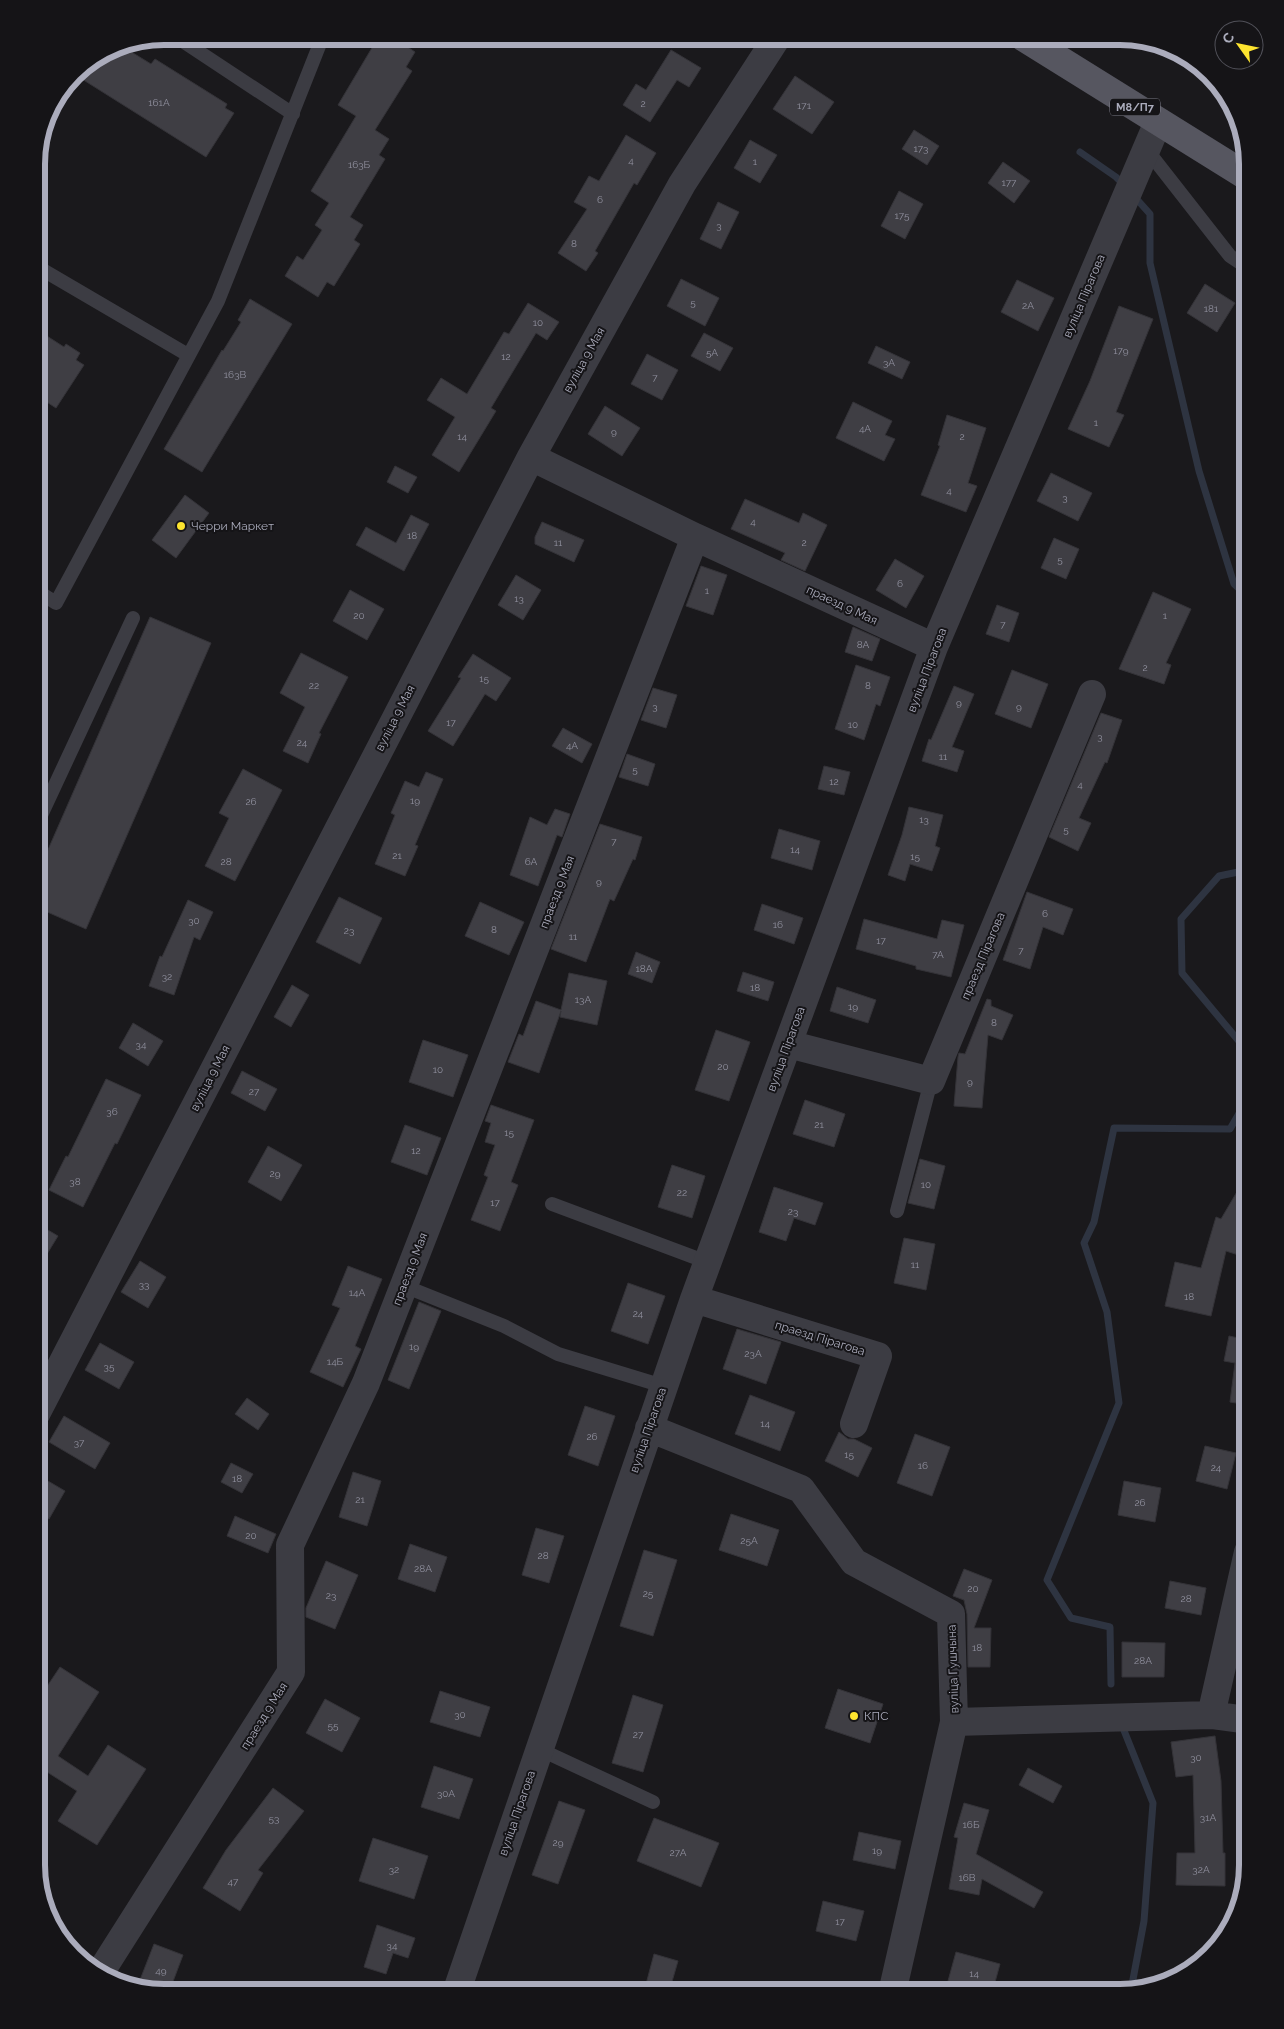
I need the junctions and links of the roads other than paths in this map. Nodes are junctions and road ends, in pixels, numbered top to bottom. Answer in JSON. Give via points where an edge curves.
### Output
{"nodes":[{"id":1,"x":189,"y":45,"type":"edge"},
{"id":2,"x":320,"y":45,"type":"edge"},
{"id":3,"x":772,"y":45,"type":"edge"},
{"id":4,"x":1037,"y":45,"type":"edge"},
{"id":5,"x":293,"y":114,"type":"junction"},
{"id":6,"x":1158,"y":122,"type":"junction"},
{"id":7,"x":1142,"y":162,"type":"junction"},
{"id":8,"x":1239,"y":172,"type":"edge"},
{"id":9,"x":1239,"y":262,"type":"edge"},
{"id":10,"x":45,"y":271,"type":"edge"},
{"id":11,"x":188,"y":355,"type":"junction"},
{"id":12,"x":531,"y":457,"type":"junction"},
{"id":13,"x":695,"y":537,"type":"junction"},
{"id":14,"x":45,"y":596,"type":"edge"},
{"id":15,"x":133,"y":618,"type":"dead end"},
{"id":16,"x":934,"y":647,"type":"junction"},
{"id":17,"x":1092,"y":694,"type":"dead end"},
{"id":18,"x":45,"y":807,"type":"edge"},
{"id":19,"x":788,"y":1044,"type":"junction"},
{"id":20,"x":931,"y":1081,"type":"junction"},
{"id":21,"x":552,"y":1204,"type":"dead end"},
{"id":22,"x":897,"y":1211,"type":"dead end"},
{"id":23,"x":707,"y":1262,"type":"junction"},
{"id":24,"x":404,"y":1286,"type":"junction"},
{"id":25,"x":694,"y":1299,"type":"junction"},
{"id":26,"x":663,"y":1386,"type":"junction"},
{"id":27,"x":45,"y":1397,"type":"edge"},
{"id":28,"x":854,"y":1424,"type":"dead end"},
{"id":29,"x":649,"y":1428,"type":"junction"},
{"id":30,"x":1239,"y":1591,"type":"edge"},
{"id":31,"x":1210,"y":1715,"type":"junction"},
{"id":32,"x":1239,"y":1719,"type":"edge"},
{"id":33,"x":954,"y":1722,"type":"junction"},
{"id":34,"x":539,"y":1749,"type":"junction"},
{"id":35,"x":653,"y":1802,"type":"dead end"},
{"id":36,"x":104,"y":1967,"type":"edge"},
{"id":37,"x":463,"y":1984,"type":"edge"},
{"id":38,"x":894,"y":1984,"type":"edge"}],
"edges":[{"from":1,"to":5,"type":"lane"},
{"from":2,"to":5,"type":"lane"},
{"from":3,"to":12,"type":"street","name":"вуліца 9 Мая","via":[[682,184]]},
{"from":4,"to":6,"type":"main road","number":"М8/П7"},
{"from":5,"to":11,"type":"lane","via":[[218,301]]},
{"from":6,"to":7,"type":"street","name":"вуліца Пірагова"},
{"from":6,"to":8,"type":"main road","number":"М8/П7"},
{"from":7,"to":9,"type":"lane"},
{"from":7,"to":16,"type":"street","name":"вуліца Пірагова"},
{"from":10,"to":11,"type":"lane"},
{"from":11,"to":14,"type":"lane","via":[[56,603]]},
{"from":12,"to":13,"type":"street","name":"праезд 9 Мая"},
{"from":12,"to":27,"type":"street","name":"вуліца 9 Мая"},
{"from":13,"to":16,"type":"street","name":"праезд 9 Мая"},
{"from":13,"to":24,"type":"street","name":"праезд 9 Мая"},
{"from":15,"to":18,"type":"lane"},
{"from":16,"to":19,"type":"street","name":"вуліца Пірагова"},
{"from":17,"to":20,"type":"street","name":"праезд Пірагова"},
{"from":19,"to":20,"type":"street"},
{"from":19,"to":23,"type":"street","name":"вуліца Пірагова"},
{"from":20,"to":22,"type":"lane"},
{"from":21,"to":23,"type":"lane"},
{"from":23,"to":25,"type":"street","name":"вуліца Пірагова"},
{"from":24,"to":26,"type":"lane","via":[[504,1326],[558,1354]]},
{"from":24,"to":36,"type":"street","name":"праезд 9 Мая","via":[[366,1383],[290,1545],[291,1672]]},
{"from":25,"to":26,"type":"street","name":"вуліца Пірагова"},
{"from":25,"to":28,"type":"street","name":"праезд Пірагова","via":[[878,1356]]},
{"from":26,"to":29,"type":"street","name":"вуліца Пірагова"},
{"from":29,"to":33,"type":"street","name":"вуліца Гушчына","via":[[801,1489],[854,1562],[951,1614]]},
{"from":29,"to":34,"type":"street","name":"вуліца Пірагова"},
{"from":30,"to":31,"type":"street"},
{"from":31,"to":32,"type":"street"},
{"from":31,"to":33,"type":"street"},
{"from":33,"to":38,"type":"street","name":"вуліца Гушчына"},
{"from":34,"to":35,"type":"lane"},
{"from":34,"to":37,"type":"street","name":"вуліца Пірагова"}]}
